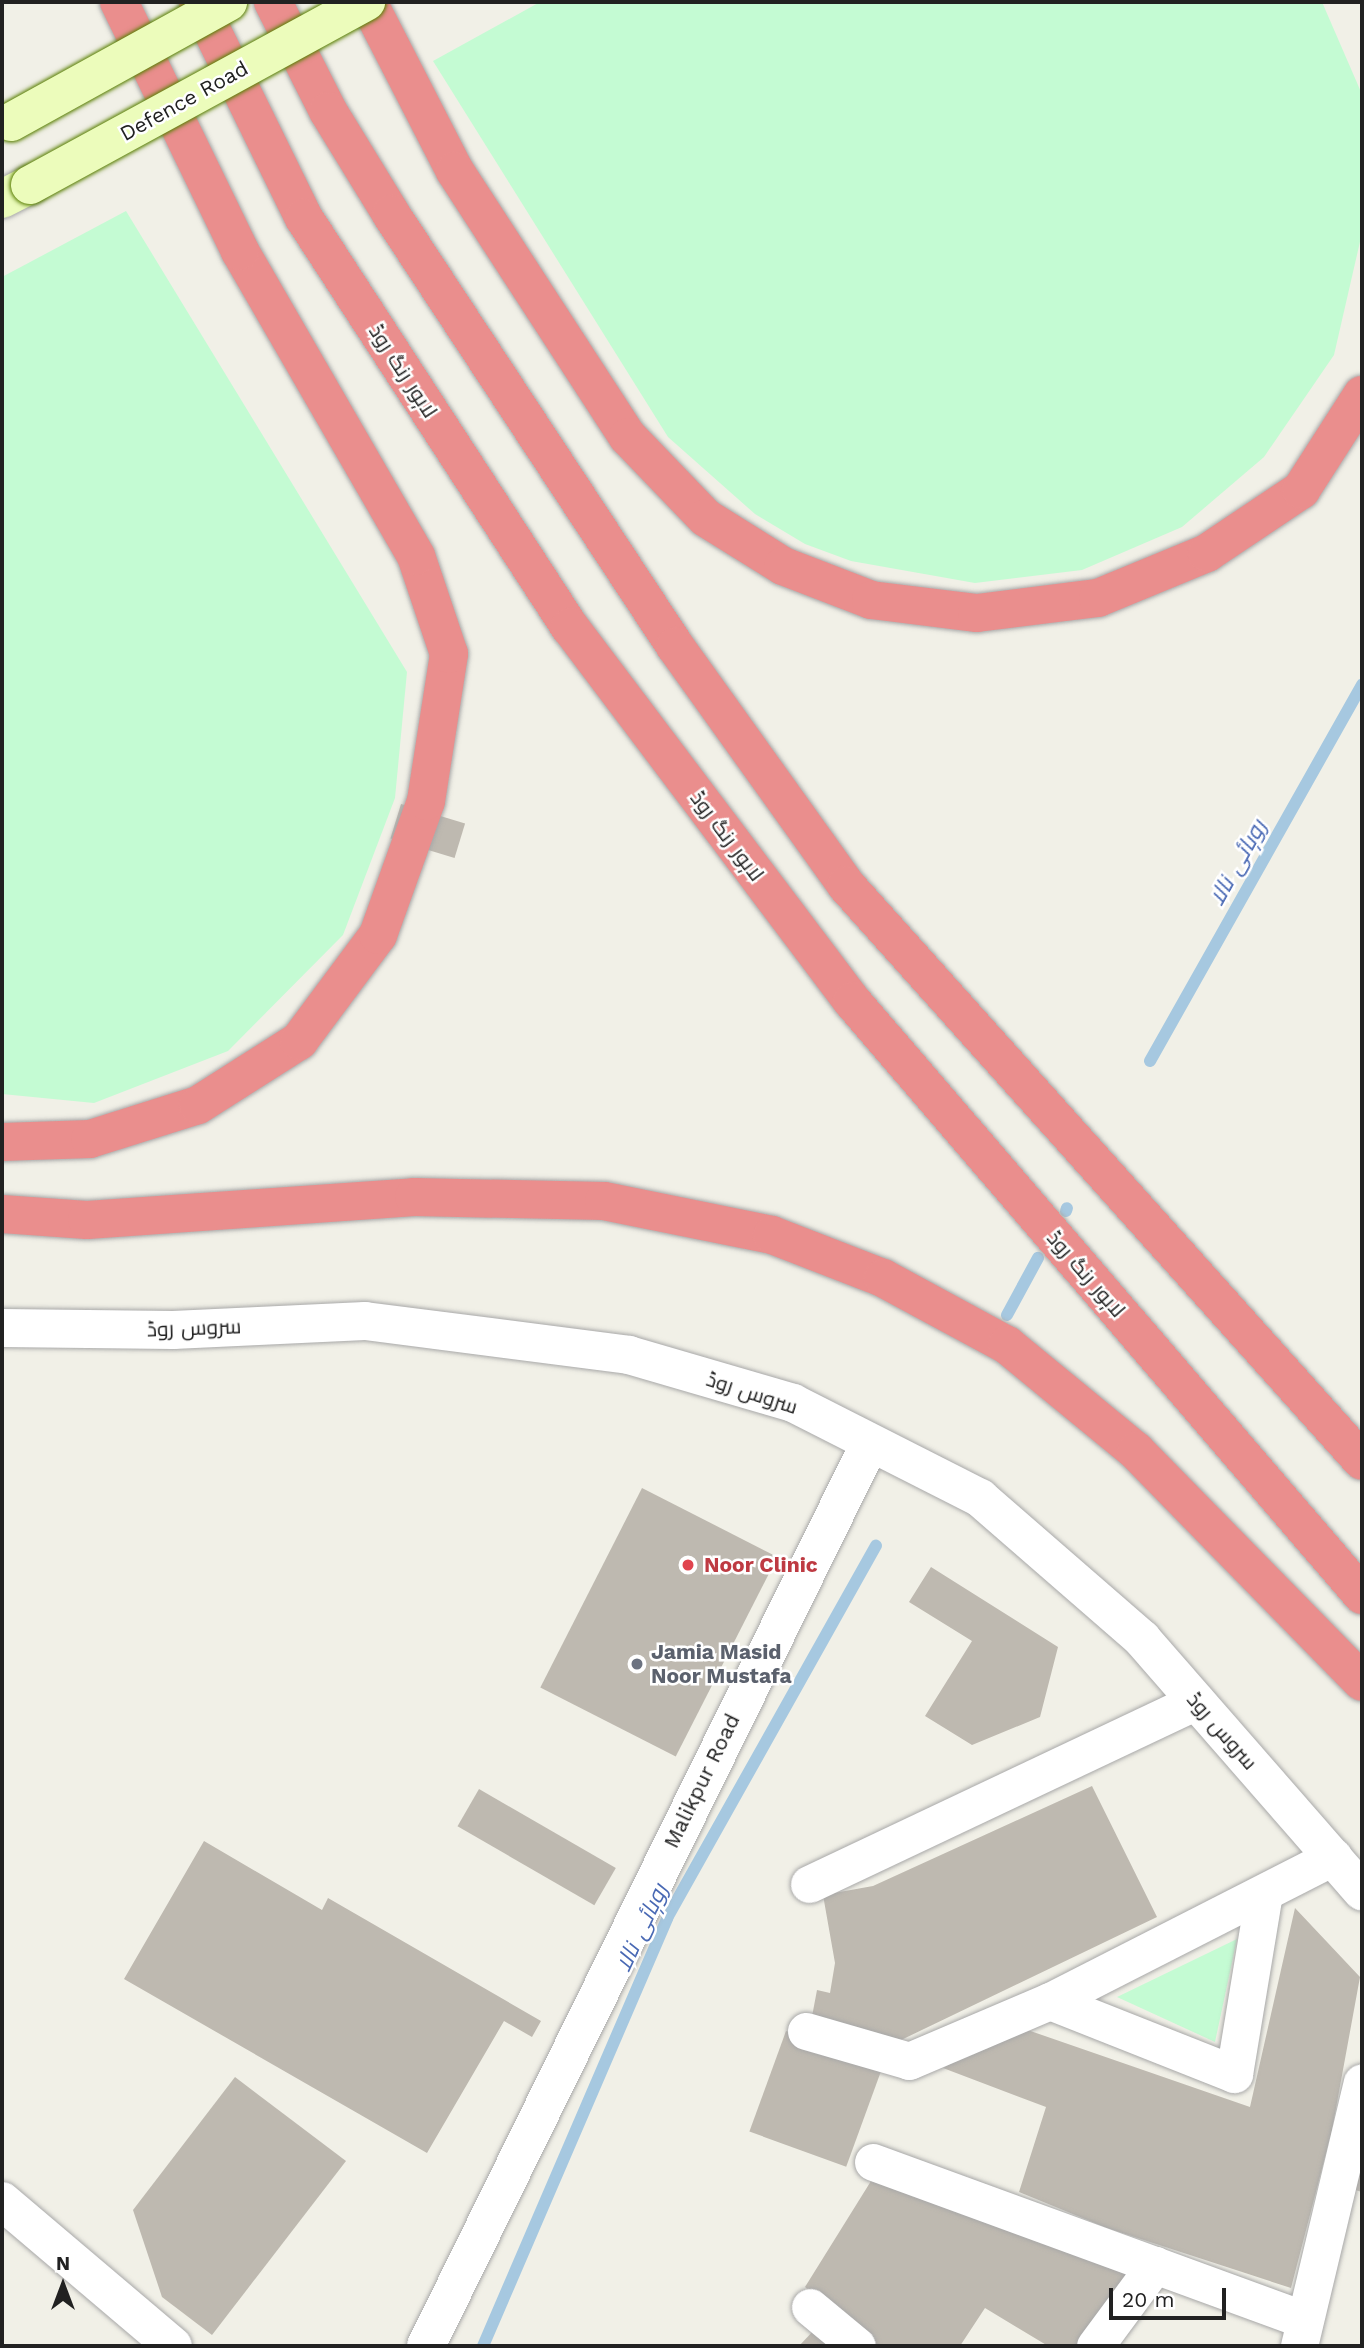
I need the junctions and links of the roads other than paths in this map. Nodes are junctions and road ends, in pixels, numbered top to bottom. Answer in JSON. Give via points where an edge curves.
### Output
{"nodes":[{"id":1,"x":119,"y":2,"type":"edge"},
{"id":2,"x":198,"y":2,"type":"edge"},
{"id":3,"x":228,"y":2,"type":"edge"},
{"id":4,"x":273,"y":2,"type":"edge"},
{"id":5,"x":367,"y":2,"type":"edge"},
{"id":6,"x":7,"y":125,"type":"edge"},
{"id":7,"x":16,"y":192,"type":"edge"},
{"id":8,"x":1362,"y":395,"type":"edge"},
{"id":9,"x":2,"y":1142,"type":"edge"},
{"id":10,"x":2,"y":1214,"type":"edge"},
{"id":11,"x":2,"y":1328,"type":"edge"},
{"id":12,"x":870,"y":1443,"type":"junction"},
{"id":13,"x":1362,"y":1461,"type":"edge"},
{"id":14,"x":1362,"y":1595,"type":"edge"},
{"id":15,"x":1362,"y":1682,"type":"edge"},
{"id":16,"x":1196,"y":1701,"type":"junction"},
{"id":17,"x":1333,"y":1857,"type":"junction"},
{"id":18,"x":809,"y":1884,"type":"dead end"},
{"id":19,"x":1362,"y":1891,"type":"edge"},
{"id":20,"x":1264,"y":1893,"type":"junction"},
{"id":21,"x":1050,"y":2001,"type":"junction"},
{"id":22,"x":806,"y":2031,"type":"dead end"},
{"id":23,"x":1362,"y":2082,"type":"edge"},
{"id":24,"x":873,"y":2162,"type":"dead end"},
{"id":25,"x":2,"y":2201,"type":"edge"},
{"id":26,"x":1155,"y":2265,"type":"junction"},
{"id":27,"x":810,"y":2306,"type":"dead end"},
{"id":28,"x":1302,"y":2333,"type":"edge"},
{"id":29,"x":1102,"y":2344,"type":"edge"},
{"id":30,"x":173,"y":2346,"type":"edge"},
{"id":31,"x":426,"y":2346,"type":"edge"},
{"id":32,"x":857,"y":2346,"type":"edge"}],
"edges":[{"from":1,"to":9,"type":"highway","via":[[240,251],[416,556],[449,653],[426,801],[378,935],[299,1041],[198,1105],[90,1139]]},
{"from":2,"to":14,"type":"highway","name":"لاہور رنگ روڈ","via":[[304,218],[569,628],[852,1001]]},
{"from":3,"to":6,"type":"main road","bridge":true},
{"from":4,"to":13,"type":"highway","via":[[328,111],[390,214],[675,646],[846,885]]},
{"from":5,"to":7,"type":"main road","name":"Defence Road","bridge":true},
{"from":5,"to":8,"type":"highway","via":[[455,171],[628,438],[706,518],[796,571],[871,600],[977,613],[1098,598],[1208,553],[1301,489]]},
{"from":10,"to":15,"type":"highway","via":[[87,1220],[414,1197],[604,1202],[772,1235],[883,1278],[1007,1345],[1136,1451]]},
{"from":11,"to":12,"type":"street","name":"سروس روڈ","via":[[173,1330],[365,1321],[616,1353],[793,1403]]},
{"from":12,"to":16,"type":"street","name":"سروس روڈ","via":[[980,1498],[1142,1639]]},
{"from":12,"to":31,"type":"street","name":"Malikpur Road"},
{"from":16,"to":17,"type":"street","name":"سروس روڈ"},
{"from":16,"to":18,"type":"street"},
{"from":17,"to":19,"type":"street","name":"سروس روڈ"},
{"from":17,"to":20,"type":"street"},
{"from":20,"to":21,"type":"street"},
{"from":20,"to":21,"type":"street","via":[[1234,2074]]},
{"from":21,"to":22,"type":"street","via":[[909,2061]]},
{"from":23,"to":28,"type":"street"},
{"from":24,"to":26,"type":"street"},
{"from":25,"to":30,"type":"street"},
{"from":26,"to":28,"type":"street"},
{"from":26,"to":29,"type":"street"},
{"from":27,"to":32,"type":"street"}]}
